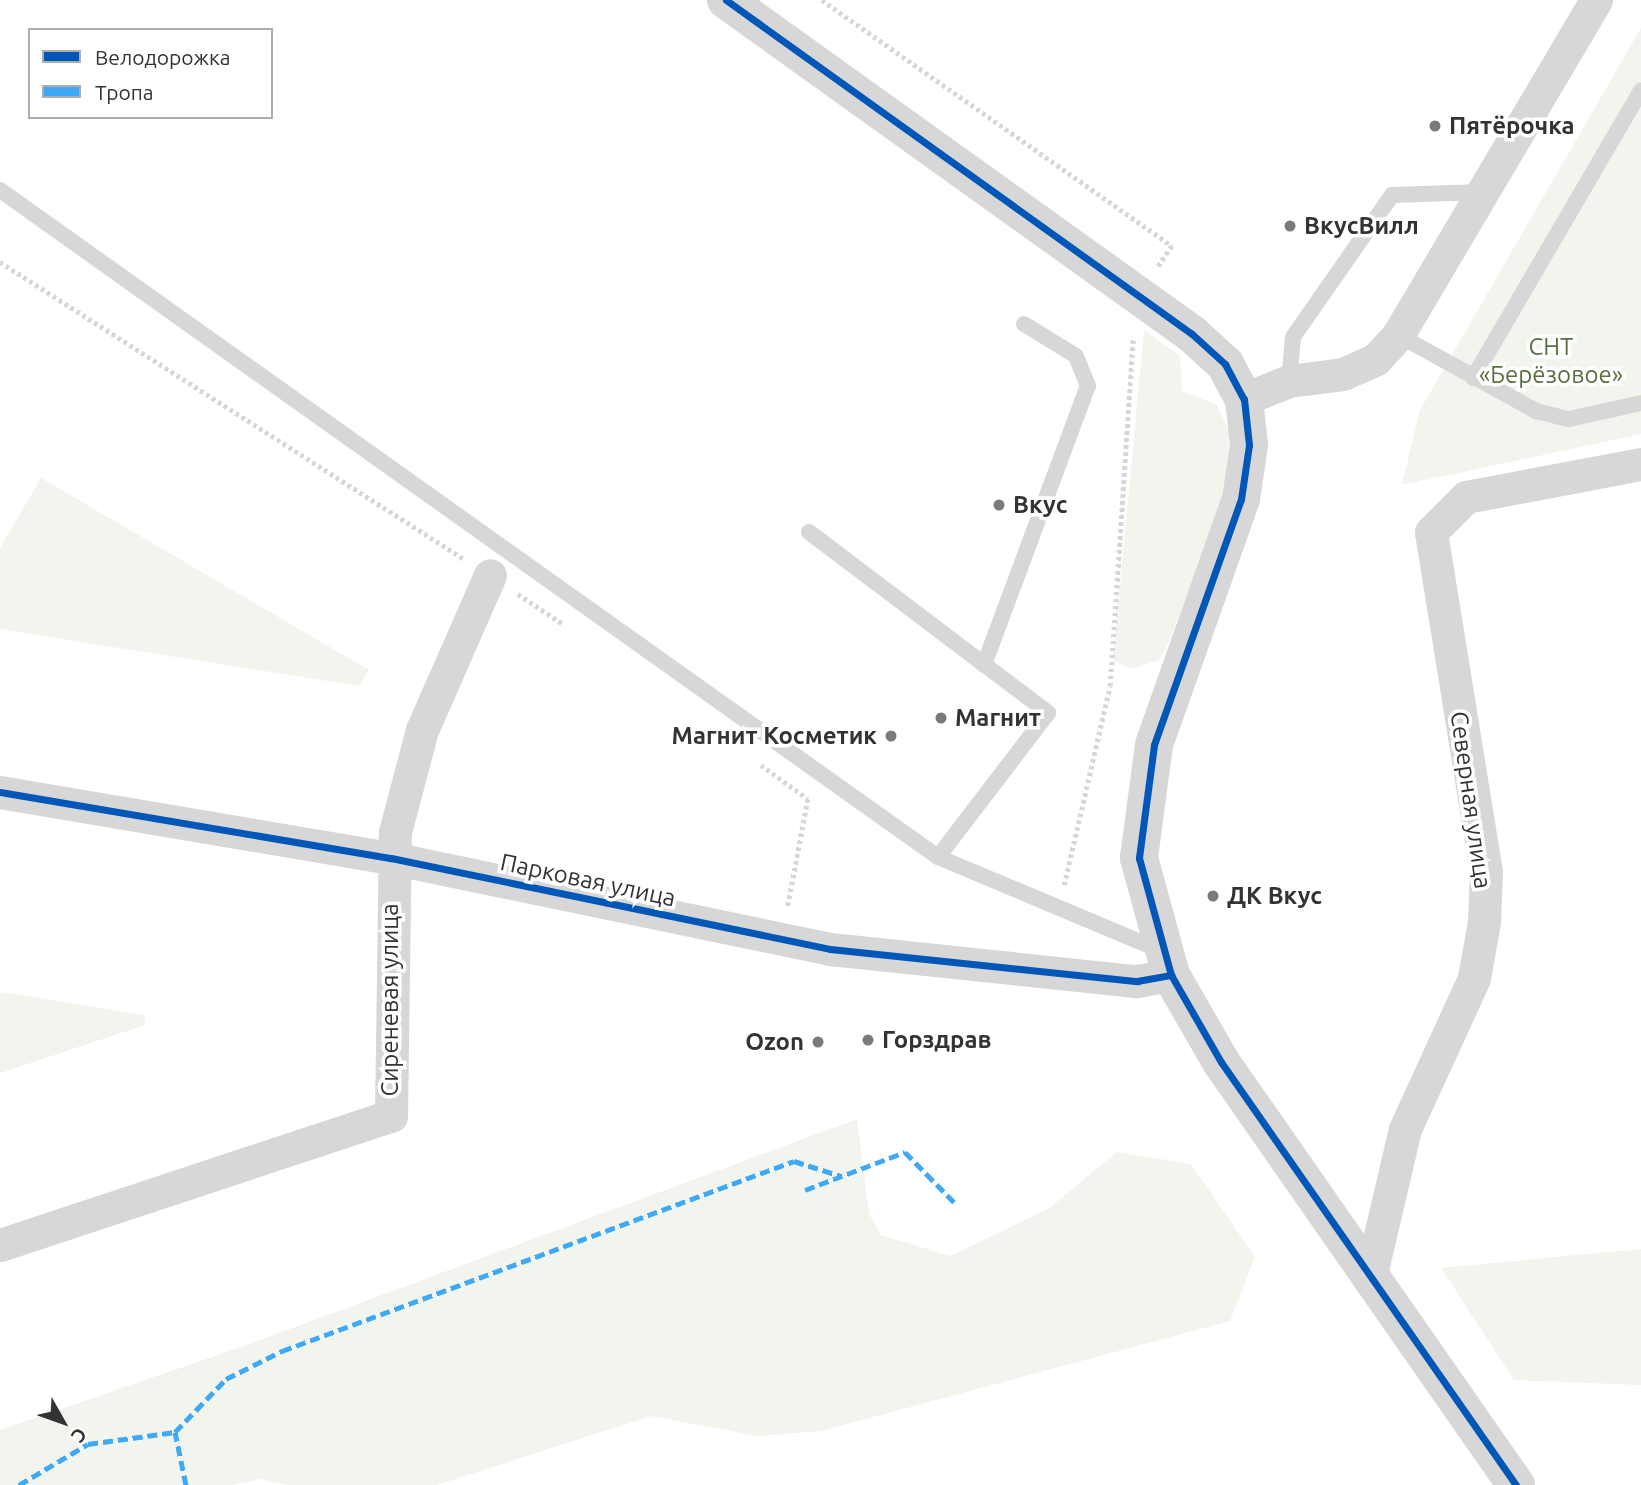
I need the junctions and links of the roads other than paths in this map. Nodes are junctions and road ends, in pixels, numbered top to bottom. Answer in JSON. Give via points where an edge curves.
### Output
{"nodes":[{"id":1,"x":726,"y":0,"type":"edge"},
{"id":2,"x":1596,"y":0,"type":"edge"},
{"id":3,"x":1641,"y":90,"type":"edge"},
{"id":4,"x":0,"y":190,"type":"edge"},
{"id":5,"x":1482,"y":192,"type":"junction"},
{"id":6,"x":1024,"y":324,"type":"dead end"},
{"id":7,"x":1398,"y":335,"type":"junction"},
{"id":8,"x":1473,"y":378,"type":"junction"},
{"id":9,"x":1289,"y":381,"type":"junction"},
{"id":10,"x":1244,"y":399,"type":"junction"},
{"id":11,"x":1641,"y":403,"type":"edge"},
{"id":12,"x":1641,"y":464,"type":"edge"},
{"id":13,"x":809,"y":532,"type":"dead end"},
{"id":14,"x":490,"y":575,"type":"dead end"},
{"id":15,"x":984,"y":665,"type":"junction"},
{"id":16,"x":0,"y":792,"type":"edge"},
{"id":17,"x":938,"y":857,"type":"junction"},
{"id":18,"x":391,"y":858,"type":"junction"},
{"id":19,"x":1168,"y":964,"type":"junction"},
{"id":20,"x":0,"y":1245,"type":"edge"},
{"id":21,"x":1370,"y":1278,"type":"junction"},
{"id":22,"x":1516,"y":1485,"type":"edge"}],
"edges":[{"from":1,"to":10,"type":"street","via":[[1192,334],[1225,364]]},
{"from":2,"to":5,"type":"street"},
{"from":3,"to":8,"type":"lane"},
{"from":4,"to":17,"type":"lane"},
{"from":5,"to":7,"type":"street"},
{"from":5,"to":9,"type":"lane","via":[[1392,195],[1293,337]]},
{"from":6,"to":15,"type":"lane","via":[[1076,356],[1088,386],[1085,409]]},
{"from":7,"to":8,"type":"lane"},
{"from":7,"to":9,"type":"street","via":[[1376,359],[1343,373]]},
{"from":8,"to":11,"type":"lane","via":[[1536,411],[1569,419]]},
{"from":9,"to":10,"type":"street"},
{"from":10,"to":19,"type":"street","via":[[1250,445],[1241,499],[1154,745],[1142,806],[1139,858]]},
{"from":12,"to":21,"type":"street","name":"Северная улица","via":[[1466,497],[1431,532],[1486,872],[1484,922],[1474,978],[1405,1129]]},
{"from":13,"to":15,"type":"lane"},
{"from":14,"to":18,"type":"street","name":"Сиреневая улица","via":[[422,730]]},
{"from":15,"to":17,"type":"lane","via":[[1048,713]]},
{"from":16,"to":18,"type":"street","name":"Парковая улица"},
{"from":17,"to":19,"type":"lane"},
{"from":18,"to":19,"type":"street","name":"Парковая улица","via":[[830,949],[1138,981]]},
{"from":18,"to":20,"type":"street","name":"Сиреневая улица","via":[[391,1116]]},
{"from":19,"to":21,"type":"street","via":[[1221,1062]]},
{"from":21,"to":22,"type":"street"}]}
